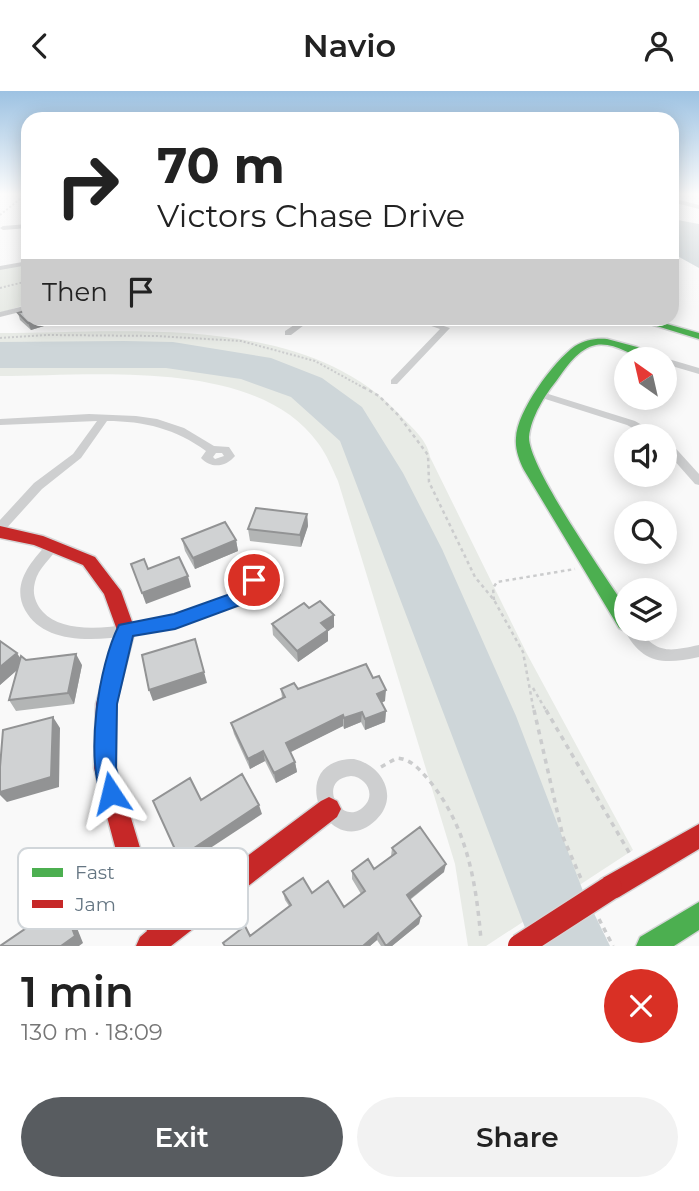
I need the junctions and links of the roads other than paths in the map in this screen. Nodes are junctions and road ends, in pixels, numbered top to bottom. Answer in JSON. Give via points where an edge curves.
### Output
{"nodes":[{"id":1,"x":21,"y":264,"type":"edge"},
{"id":2,"x":0,"y":268,"type":"edge"},
{"id":3,"x":21,"y":309,"type":"edge"},
{"id":4,"x":0,"y":316,"type":"edge"},
{"id":5,"x":298,"y":326,"type":"edge"},
{"id":6,"x":439,"y":326,"type":"edge"},
{"id":7,"x":664,"y":326,"type":"edge"},
{"id":8,"x":288,"y":333,"type":"dead end"},
{"id":9,"x":699,"y":336,"type":"edge"},
{"id":10,"x":616,"y":347,"type":"edge"},
{"id":11,"x":677,"y":365,"type":"edge"},
{"id":12,"x":699,"y":371,"type":"edge"},
{"id":13,"x":394,"y":382,"type":"dead end"},
{"id":14,"x":542,"y":395,"type":"junction"},
{"id":15,"x":104,"y":418,"type":"junction"},
{"id":16,"x":0,"y":422,"type":"edge"},
{"id":17,"x":633,"y":424,"type":"edge"},
{"id":18,"x":212,"y":450,"type":"dead end"},
{"id":19,"x":677,"y":456,"type":"edge"},
{"id":20,"x":699,"y":481,"type":"edge"},
{"id":21,"x":0,"y":530,"type":"edge"},
{"id":22,"x":52,"y":547,"type":"junction"},
{"id":23,"x":244,"y":596,"type":"dead end"},
{"id":24,"x":614,"y":605,"type":"edge"},
{"id":25,"x":126,"y":630,"type":"junction"},
{"id":26,"x":638,"y":641,"type":"edge"},
{"id":27,"x":699,"y":651,"type":"edge"},
{"id":28,"x":654,"y":654,"type":"joint"},
{"id":29,"x":328,"y":809,"type":"junction"},
{"id":30,"x":699,"y":836,"type":"edge"},
{"id":31,"x":128,"y":848,"type":"edge"},
{"id":32,"x":248,"y":870,"type":"edge"},
{"id":33,"x":699,"y":915,"type":"edge"},
{"id":34,"x":159,"y":929,"type":"edge"},
{"id":35,"x":170,"y":929,"type":"edge"},
{"id":36,"x":162,"y":935,"type":"junction"},
{"id":37,"x":149,"y":946,"type":"edge"},
{"id":38,"x":520,"y":946,"type":"edge"},
{"id":39,"x":649,"y":946,"type":"edge"}],
"edges":[{"from":1,"to":2,"type":"street"},
{"from":3,"to":4,"type":"street"},
{"from":5,"to":8,"type":"street"},
{"from":6,"to":13,"type":"street","via":[[446,328]]},
{"from":7,"to":9,"type":"street"},
{"from":10,"to":14,"type":"street","via":[[587,343],[576,350]]},
{"from":11,"to":12,"type":"street"},
{"from":14,"to":17,"type":"street"},
{"from":14,"to":24,"type":"street","via":[[526,422],[524,458]]},
{"from":15,"to":16,"type":"street"},
{"from":15,"to":18,"type":"street","via":[[174,427]]},
{"from":15,"to":21,"type":"street","via":[[77,456],[38,486]]},
{"from":19,"to":20,"type":"street"},
{"from":21,"to":22,"type":"street"},
{"from":22,"to":25,"type":"street","via":[[89,561],[112,590]]},
{"from":22,"to":25,"type":"street","via":[[33,569],[25,589],[33,611],[52,628],[81,635]]},
{"from":23,"to":25,"type":"street","via":[[175,621]]},
{"from":25,"to":31,"type":"street","via":[[106,704],[105,768]]},
{"from":26,"to":28,"type":"street"},
{"from":27,"to":28,"type":"street","via":[[668,658]]},
{"from":29,"to":29,"type":"street","via":[[325,788],[337,771],[356,767],[371,776],[378,788],[378,798],[367,816],[346,821]]},
{"from":29,"to":32,"type":"street"},
{"from":30,"to":38,"type":"street","bridge":true},
{"from":33,"to":39,"type":"street"},
{"from":34,"to":36,"type":"street"},
{"from":35,"to":36,"type":"street"},
{"from":36,"to":37,"type":"street"}]}
